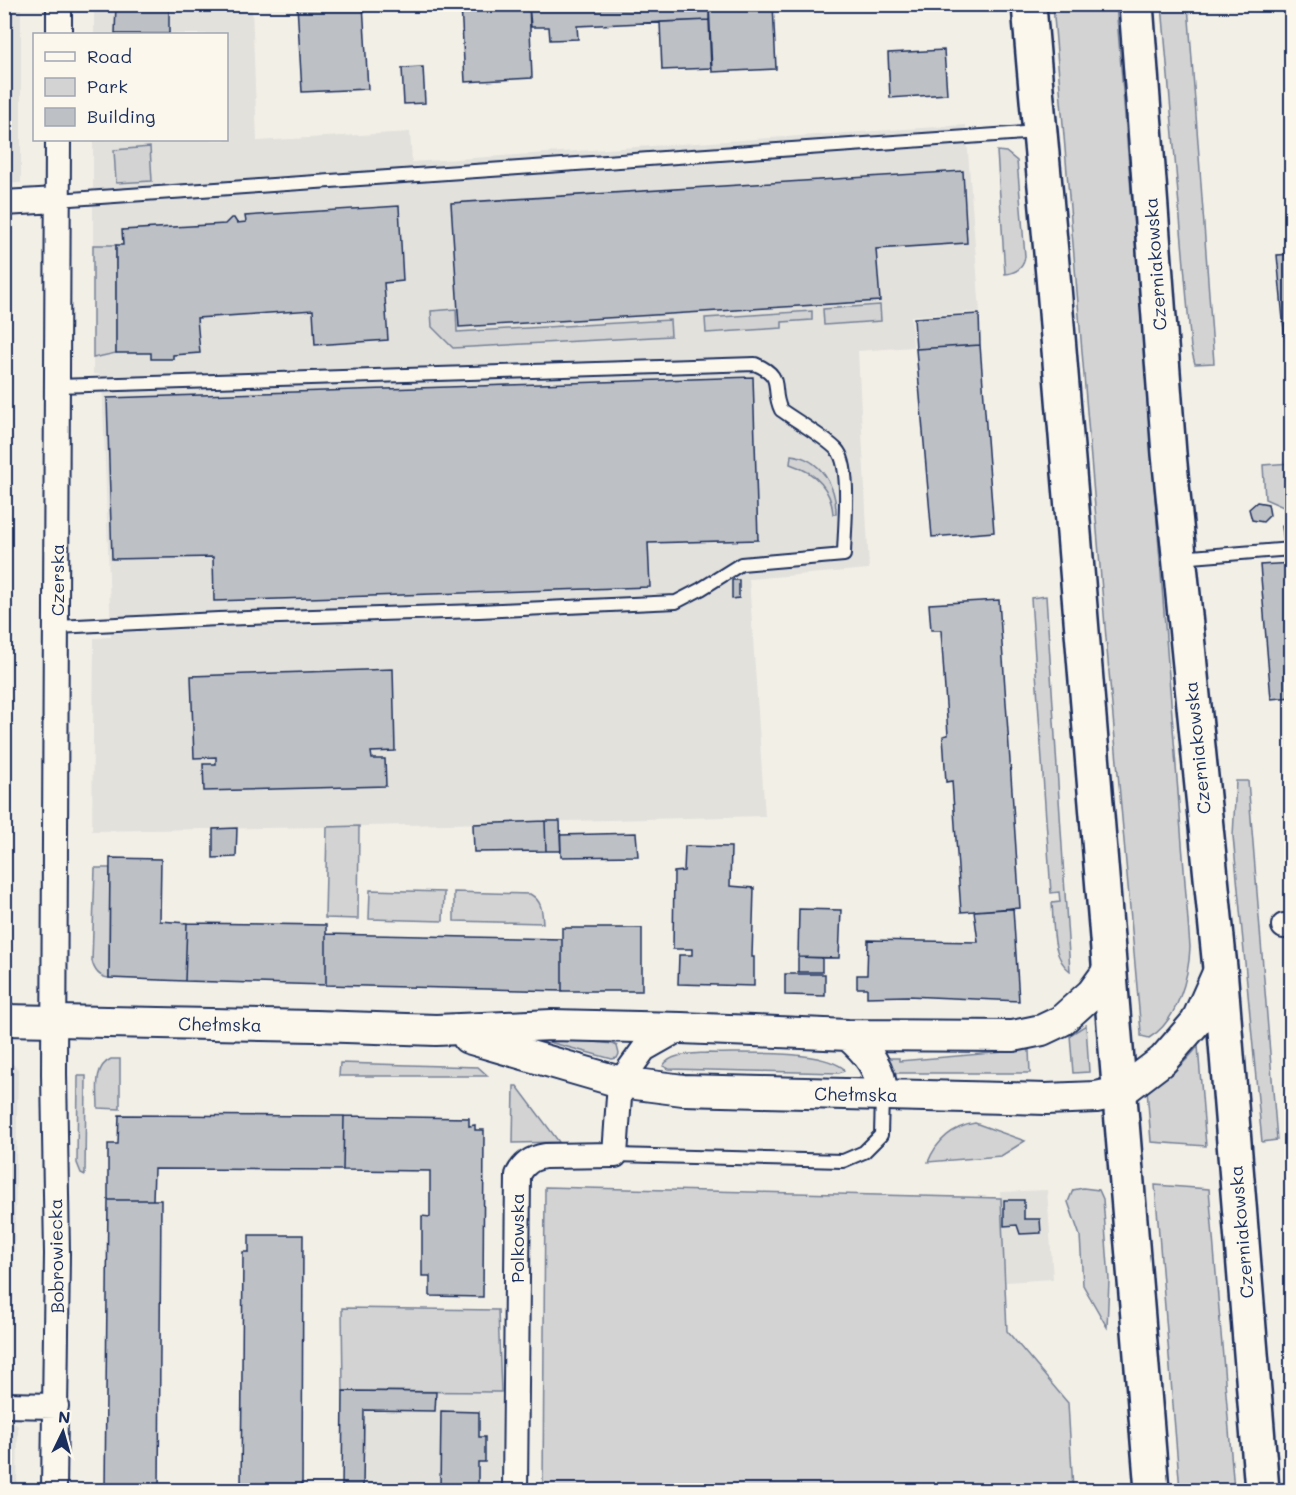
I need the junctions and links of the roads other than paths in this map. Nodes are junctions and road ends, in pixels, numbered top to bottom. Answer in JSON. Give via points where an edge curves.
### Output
{"nodes":[{"id":1,"x":59,"y":4,"type":"edge"},
{"id":2,"x":1029,"y":4,"type":"edge"},
{"id":3,"x":1136,"y":4,"type":"edge"},
{"id":4,"x":59,"y":33,"type":"edge"},
{"id":5,"x":1039,"y":132,"type":"junction"},
{"id":6,"x":58,"y":141,"type":"edge"},
{"id":7,"x":57,"y":200,"type":"junction"},
{"id":8,"x":4,"y":203,"type":"edge"},
{"id":9,"x":57,"y":386,"type":"junction"},
{"id":10,"x":1292,"y":549,"type":"edge"},
{"id":11,"x":1178,"y":558,"type":"junction"},
{"id":12,"x":57,"y":627,"type":"junction"},
{"id":13,"x":1109,"y":965,"type":"junction"},
{"id":14,"x":1220,"y":968,"type":"junction"},
{"id":15,"x":4,"y":1020,"type":"edge"},
{"id":16,"x":55,"y":1021,"type":"junction"},
{"id":17,"x":681,"y":1028,"type":"junction"},
{"id":18,"x":436,"y":1030,"type":"junction"},
{"id":19,"x":848,"y":1035,"type":"junction"},
{"id":20,"x":620,"y":1082,"type":"junction"},
{"id":21,"x":1121,"y":1092,"type":"junction"},
{"id":22,"x":882,"y":1095,"type":"junction"},
{"id":23,"x":615,"y":1155,"type":"junction"},
{"id":24,"x":4,"y":1405,"type":"edge"},
{"id":25,"x":56,"y":1406,"type":"junction"},
{"id":26,"x":54,"y":1491,"type":"edge"},
{"id":27,"x":515,"y":1491,"type":"edge"},
{"id":28,"x":1152,"y":1491,"type":"edge"},
{"id":29,"x":1262,"y":1491,"type":"edge"}],
"edges":[{"from":1,"to":4,"type":"street"},
{"from":2,"to":5,"type":"main road"},
{"from":3,"to":11,"type":"main road","name":"Czerniakowska"},
{"from":5,"to":7,"type":"lane"},
{"from":5,"to":13,"type":"main road"},
{"from":6,"to":7,"type":"street","name":"Czerska"},
{"from":7,"to":8,"type":"street"},
{"from":7,"to":9,"type":"street","name":"Czerska"},
{"from":9,"to":12,"type":"street","name":"Czerska"},
{"from":9,"to":12,"type":"lane","via":[[755,364],[769,371],[776,382],[781,410],[839,452],[844,464],[846,500],[844,555],[741,564],[676,602]]},
{"from":10,"to":11,"type":"lane"},
{"from":11,"to":14,"type":"main road","name":"Czerniakowska"},
{"from":12,"to":16,"type":"street","name":"Czerska"},
{"from":13,"to":19,"type":"street","name":"Chełmska","via":[[1087,999],[1061,1021],[1042,1030],[985,1037]]},
{"from":13,"to":21,"type":"main road"},
{"from":14,"to":21,"type":"street","name":"Chełmska","via":[[1196,1022],[1163,1060]]},
{"from":14,"to":29,"type":"main road","name":"Czerniakowska"},
{"from":15,"to":16,"type":"street","name":"Chełmska"},
{"from":16,"to":18,"type":"street","name":"Chełmska"},
{"from":16,"to":25,"type":"street","name":"Bobrowiecka"},
{"from":17,"to":18,"type":"street","name":"Chełmska","via":[[552,1025]]},
{"from":17,"to":19,"type":"street","name":"Chełmska"},
{"from":17,"to":20,"type":"street","via":[[644,1049]]},
{"from":18,"to":20,"type":"street","name":"Chełmska"},
{"from":19,"to":22,"type":"street","via":[[877,1068]]},
{"from":20,"to":22,"type":"street","name":"Chełmska","via":[[682,1090]]},
{"from":20,"to":23,"type":"street"},
{"from":21,"to":22,"type":"street","name":"Chełmska","via":[[1067,1099]]},
{"from":21,"to":28,"type":"main road"},
{"from":22,"to":23,"type":"lane","via":[[880,1135],[864,1152],[843,1161]]},
{"from":23,"to":27,"type":"street","name":"Polkowska","via":[[544,1156],[526,1163],[518,1175]]},
{"from":24,"to":25,"type":"street"},
{"from":25,"to":26,"type":"street","name":"Bobrowiecka"}]}
